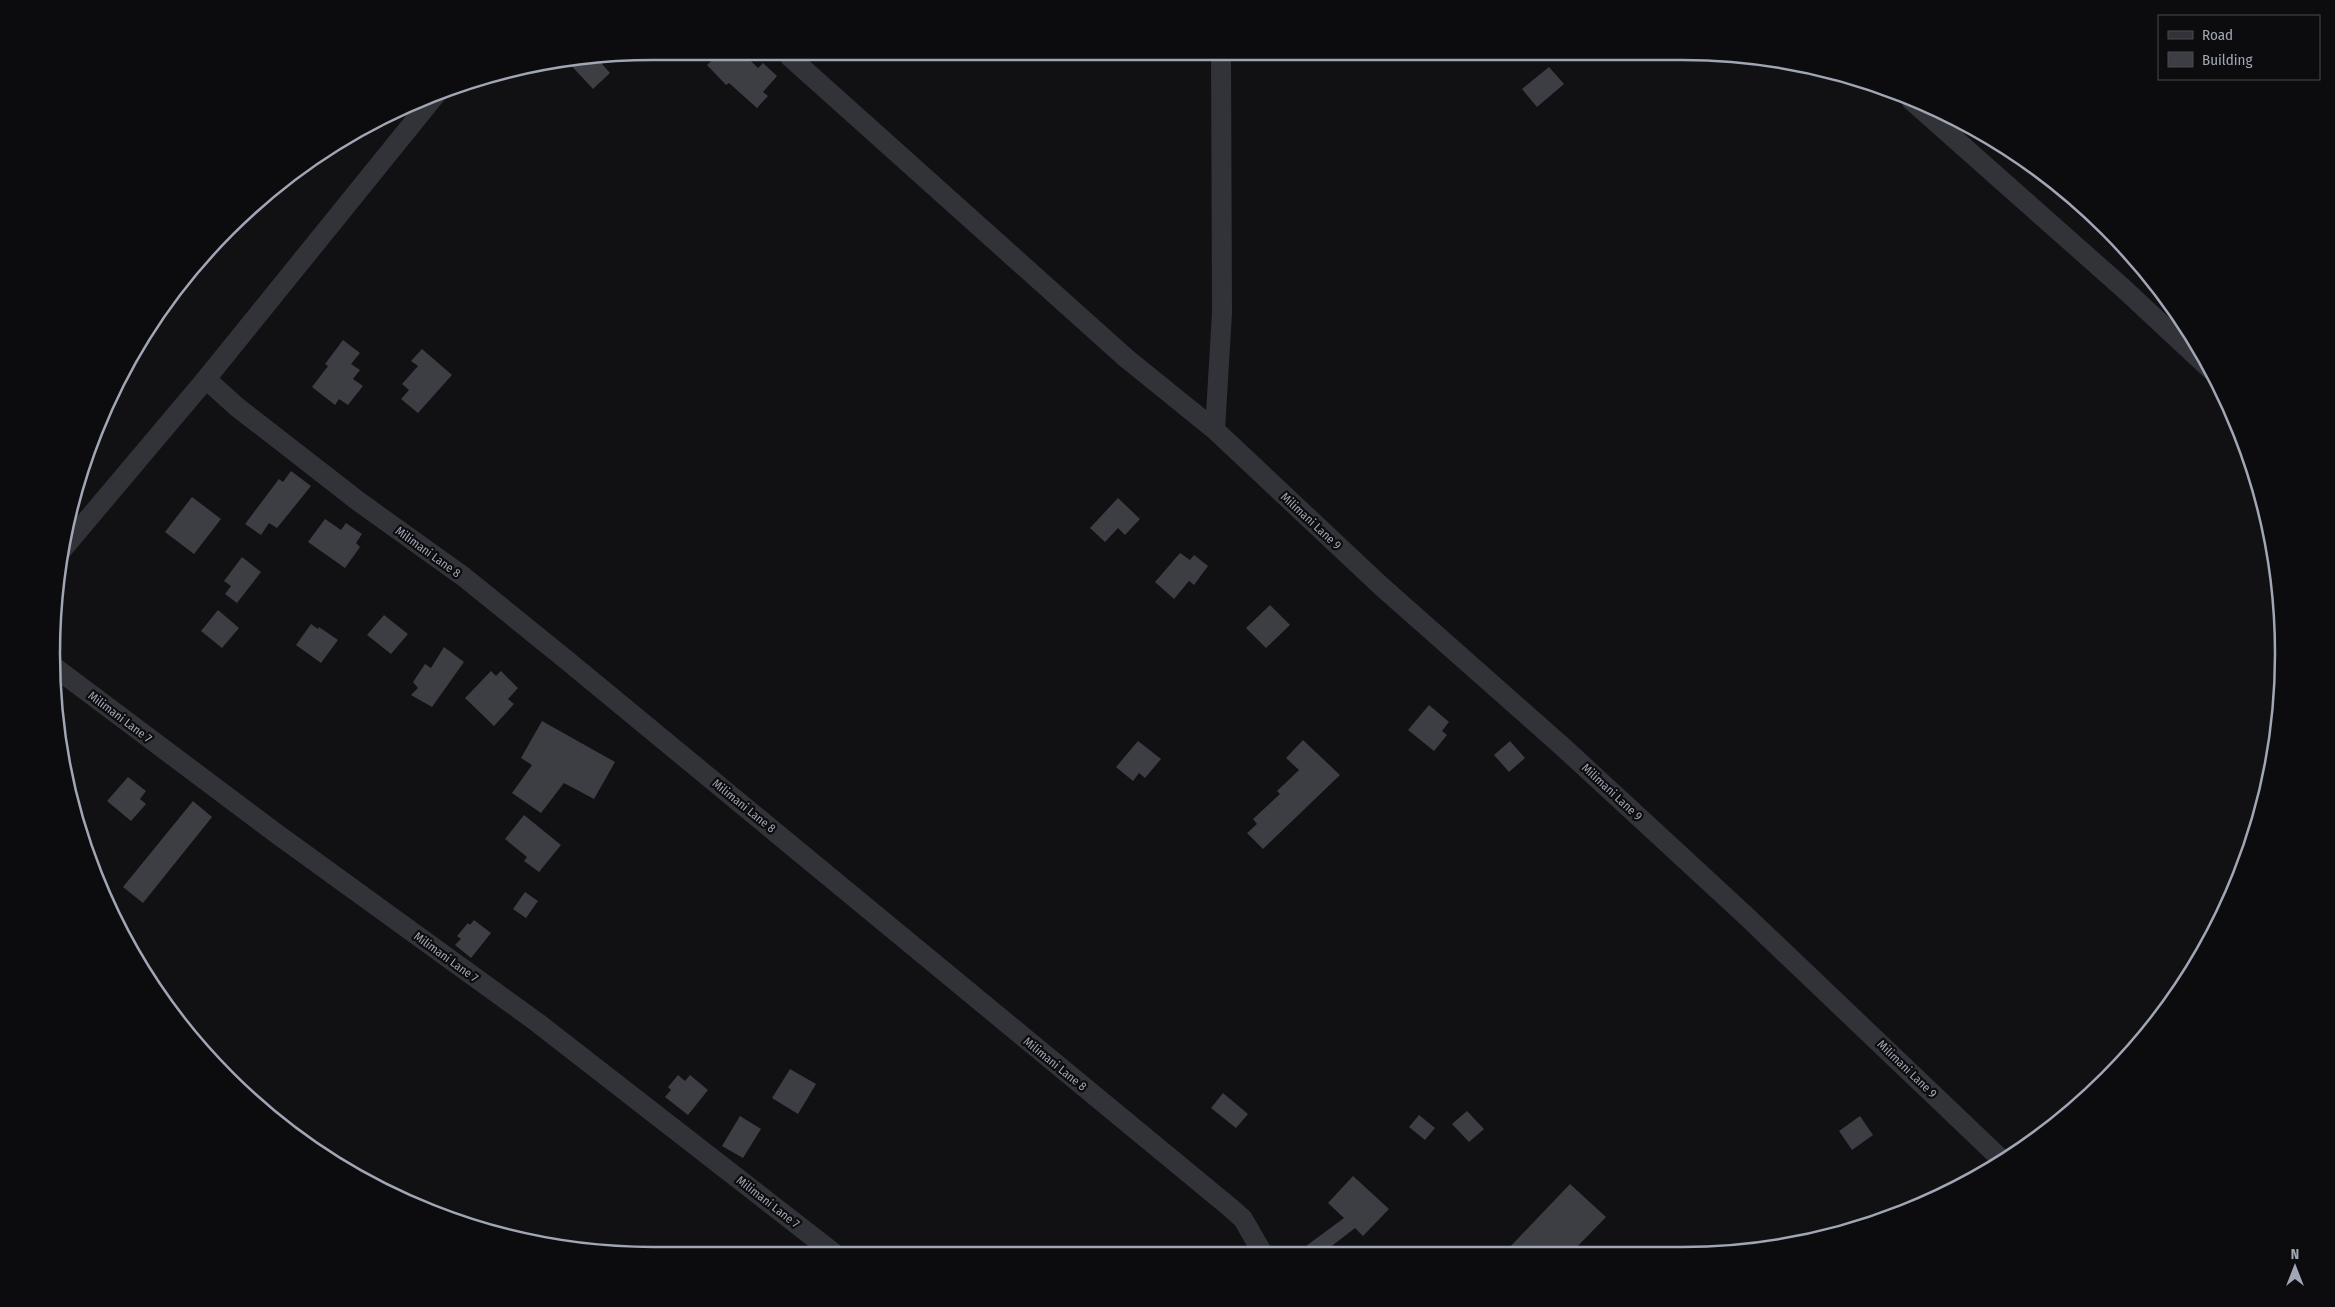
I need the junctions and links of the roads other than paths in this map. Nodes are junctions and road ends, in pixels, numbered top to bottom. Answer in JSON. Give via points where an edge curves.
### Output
{"nodes":[{"id":1,"x":793,"y":60,"type":"edge"},
{"id":2,"x":1221,"y":60,"type":"edge"},
{"id":3,"x":428,"y":104,"type":"edge"},
{"id":4,"x":1925,"y":112,"type":"edge"},
{"id":5,"x":2192,"y":353,"type":"edge"},
{"id":6,"x":206,"y":379,"type":"junction"},
{"id":7,"x":1214,"y":430,"type":"junction"},
{"id":8,"x":71,"y":539,"type":"edge"},
{"id":9,"x":60,"y":672,"type":"edge"},
{"id":10,"x":1998,"y":1155,"type":"edge"},
{"id":11,"x":826,"y":1247,"type":"edge"},
{"id":12,"x":1259,"y":1247,"type":"edge"}],
"edges":[{"from":1,"to":7,"type":"street","name":"Milimani Lane 9","via":[[1119,352]]},
{"from":2,"to":7,"type":"street","via":[[1222,313]]},
{"from":3,"to":6,"type":"street"},
{"from":4,"to":5,"type":"street"},
{"from":6,"to":8,"type":"street"},
{"from":6,"to":12,"type":"street","name":"Milimani Lane 8","via":[[358,501],[471,583],[925,955],[1243,1219]]},
{"from":7,"to":10,"type":"street","name":"Milimani Lane 9","via":[[1381,586],[1563,747]]},
{"from":9,"to":11,"type":"street","name":"Milimani Lane 7","via":[[276,834],[538,1023]]}]}
